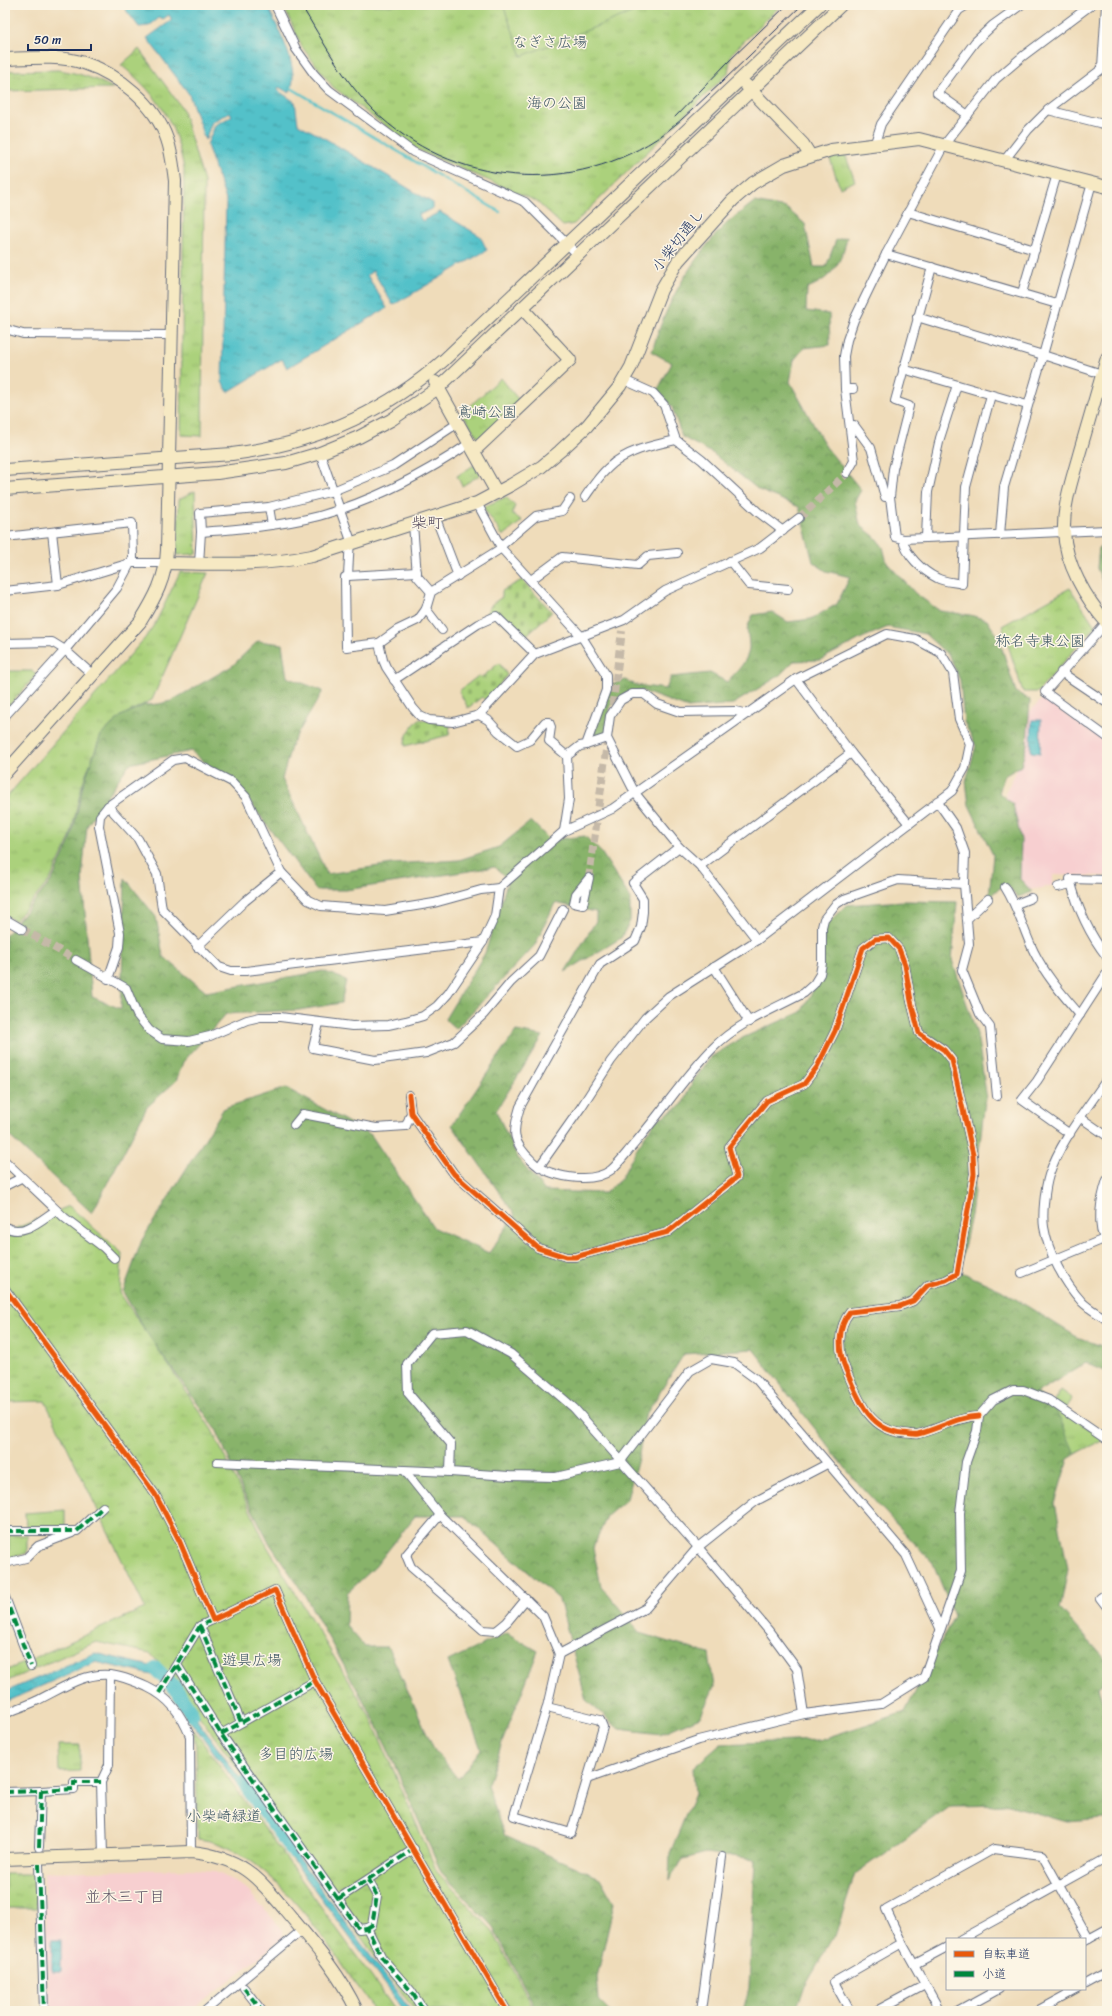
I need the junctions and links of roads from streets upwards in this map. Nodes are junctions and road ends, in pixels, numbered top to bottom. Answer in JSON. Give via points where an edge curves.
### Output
{"nodes":[{"id":1,"x":275,"y":5,"type":"edge"},
{"id":2,"x":819,"y":5,"type":"edge"},
{"id":3,"x":841,"y":5,"type":"edge"},
{"id":4,"x":967,"y":5,"type":"edge"},
{"id":5,"x":1021,"y":5,"type":"edge"},
{"id":6,"x":1092,"y":5,"type":"edge"},
{"id":7,"x":1106,"y":5,"type":"edge"},
{"id":8,"x":5,"y":59,"type":"edge"},
{"id":9,"x":1105,"y":66,"type":"edge"},
{"id":10,"x":741,"y":79,"type":"junction"},
{"id":11,"x":752,"y":90,"type":"junction"},
{"id":12,"x":1048,"y":110,"type":"junction"},
{"id":13,"x":968,"y":115,"type":"junction"},
{"id":14,"x":1107,"y":125,"type":"edge"},
{"id":15,"x":875,"y":143,"type":"junction"},
{"id":16,"x":944,"y":145,"type":"junction"},
{"id":17,"x":810,"y":155,"type":"junction"},
{"id":18,"x":1004,"y":161,"type":"junction"},
{"id":19,"x":1057,"y":174,"type":"junction"},
{"id":20,"x":1092,"y":183,"type":"junction"},
{"id":21,"x":1107,"y":187,"type":"edge"},
{"id":22,"x":908,"y":212,"type":"junction"},
{"id":23,"x":567,"y":244,"type":"junction"},
{"id":24,"x":1035,"y":250,"type":"junction"},
{"id":25,"x":578,"y":254,"type":"junction"},
{"id":26,"x":886,"y":254,"type":"junction"},
{"id":27,"x":932,"y":267,"type":"junction"},
{"id":28,"x":1022,"y":293,"type":"junction"},
{"id":29,"x":1058,"y":304,"type":"junction"},
{"id":30,"x":522,"y":308,"type":"junction"},
{"id":31,"x":917,"y":317,"type":"junction"},
{"id":32,"x":5,"y":329,"type":"edge"},
{"id":33,"x":171,"y":335,"type":"junction"},
{"id":34,"x":1043,"y":355,"type":"junction"},
{"id":35,"x":1107,"y":358,"type":"edge"},
{"id":36,"x":903,"y":369,"type":"junction"},
{"id":37,"x":430,"y":373,"type":"junction"},
{"id":38,"x":1103,"y":381,"type":"edge"},
{"id":39,"x":622,"y":383,"type":"junction"},
{"id":40,"x":957,"y":384,"type":"junction"},
{"id":41,"x":438,"y":388,"type":"junction"},
{"id":42,"x":991,"y":395,"type":"junction"},
{"id":43,"x":1027,"y":405,"type":"junction"},
{"id":44,"x":458,"y":423,"type":"junction"},
{"id":45,"x":851,"y":426,"type":"junction"},
{"id":46,"x":676,"y":440,"type":"junction"},
{"id":47,"x":472,"y":447,"type":"junction"},
{"id":48,"x":320,"y":454,"type":"junction"},
{"id":49,"x":168,"y":458,"type":"junction"},
{"id":50,"x":5,"y":470,"type":"edge"},
{"id":51,"x":848,"y":472,"type":"tunnel mouth"},
{"id":52,"x":168,"y":476,"type":"junction"},
{"id":53,"x":5,"y":489,"type":"edge"},
{"id":54,"x":333,"y":491,"type":"junction"},
{"id":55,"x":497,"y":493,"type":"junction"},
{"id":56,"x":890,"y":496,"type":"junction"},
{"id":57,"x":585,"y":497,"type":"dead end"},
{"id":58,"x":570,"y":499,"type":"dead end"},
{"id":59,"x":477,"y":503,"type":"junction"},
{"id":60,"x":269,"y":507,"type":"junction"},
{"id":61,"x":339,"y":510,"type":"junction"},
{"id":62,"x":435,"y":516,"type":"junction"},
{"id":63,"x":799,"y":518,"type":"tunnel mouth"},
{"id":64,"x":413,"y":524,"type":"junction"},
{"id":65,"x":272,"y":525,"type":"junction"},
{"id":66,"x":1107,"y":530,"type":"edge"},
{"id":67,"x":784,"y":531,"type":"junction"},
{"id":68,"x":52,"y":532,"type":"junction"},
{"id":69,"x":201,"y":532,"type":"junction"},
{"id":70,"x":1064,"y":532,"type":"junction"},
{"id":71,"x":1000,"y":535,"type":"junction"},
{"id":72,"x":963,"y":536,"type":"junction"},
{"id":73,"x":5,"y":537,"type":"edge"},
{"id":74,"x":926,"y":537,"type":"junction"},
{"id":75,"x":903,"y":539,"type":"junction"},
{"id":76,"x":351,"y":543,"type":"junction"},
{"id":77,"x":501,"y":546,"type":"junction"},
{"id":78,"x":677,"y":553,"type":"dead end"},
{"id":79,"x":730,"y":561,"type":"junction"},
{"id":80,"x":130,"y":563,"type":"junction"},
{"id":81,"x":166,"y":563,"type":"junction"},
{"id":82,"x":199,"y":564,"type":"junction"},
{"id":83,"x":417,"y":572,"type":"junction"},
{"id":84,"x":348,"y":576,"type":"junction"},
{"id":85,"x":458,"y":576,"type":"junction"},
{"id":86,"x":531,"y":580,"type":"junction"},
{"id":87,"x":58,"y":585,"type":"junction"},
{"id":88,"x":788,"y":589,"type":"dead end"},
{"id":89,"x":5,"y":591,"type":"edge"},
{"id":90,"x":431,"y":592,"type":"junction"},
{"id":91,"x":426,"y":609,"type":"junction"},
{"id":92,"x":624,"y":620,"type":"junction"},
{"id":93,"x":1107,"y":623,"type":"edge"},
{"id":94,"x":442,"y":630,"type":"dead end"},
{"id":95,"x":622,"y":631,"type":"tunnel mouth"},
{"id":96,"x":582,"y":637,"type":"junction"},
{"id":97,"x":379,"y":643,"type":"junction"},
{"id":98,"x":5,"y":644,"type":"edge"},
{"id":99,"x":65,"y":650,"type":"junction"},
{"id":100,"x":535,"y":654,"type":"junction"},
{"id":101,"x":1061,"y":672,"type":"junction"},
{"id":102,"x":93,"y":676,"type":"junction"},
{"id":103,"x":796,"y":679,"type":"junction"},
{"id":104,"x":394,"y":680,"type":"junction"},
{"id":105,"x":1107,"y":703,"type":"edge"},
{"id":106,"x":748,"y":714,"type":"junction"},
{"id":107,"x":478,"y":715,"type":"junction"},
{"id":108,"x":5,"y":716,"type":"edge"},
{"id":109,"x":1107,"y":737,"type":"edge"},
{"id":110,"x":607,"y":738,"type":"junction"},
{"id":111,"x":586,"y":745,"type":"junction"},
{"id":112,"x":851,"y":753,"type":"junction"},
{"id":113,"x":567,"y":756,"type":"junction"},
{"id":114,"x":5,"y":773,"type":"edge"},
{"id":115,"x":635,"y":793,"type":"junction"},
{"id":116,"x":937,"y":801,"type":"junction"},
{"id":117,"x":108,"y":806,"type":"junction"},
{"id":118,"x":909,"y":824,"type":"junction"},
{"id":119,"x":564,"y":831,"type":"junction"},
{"id":120,"x":679,"y":846,"type":"junction"},
{"id":121,"x":700,"y":866,"type":"junction"},
{"id":122,"x":281,"y":872,"type":"junction"},
{"id":123,"x":1107,"y":880,"type":"edge"},
{"id":124,"x":964,"y":884,"type":"junction"},
{"id":125,"x":1071,"y":884,"type":"junction"},
{"id":126,"x":1005,"y":887,"type":"dead end"},
{"id":127,"x":1058,"y":887,"type":"dead end"},
{"id":128,"x":499,"y":888,"type":"junction"},
{"id":129,"x":988,"y":898,"type":"dead end"},
{"id":130,"x":1031,"y":898,"type":"dead end"},
{"id":131,"x":1016,"y":904,"type":"junction"},
{"id":132,"x":563,"y":909,"type":"dead end"},
{"id":133,"x":5,"y":919,"type":"edge"},
{"id":134,"x":967,"y":919,"type":"junction"},
{"id":135,"x":22,"y":929,"type":"tunnel mouth"},
{"id":136,"x":757,"y":940,"type":"junction"},
{"id":137,"x":483,"y":942,"type":"junction"},
{"id":138,"x":197,"y":947,"type":"junction"},
{"id":139,"x":1107,"y":957,"type":"edge"},
{"id":140,"x":76,"y":960,"type":"tunnel mouth"},
{"id":141,"x":714,"y":967,"type":"junction"},
{"id":142,"x":1107,"y":973,"type":"edge"},
{"id":143,"x":108,"y":979,"type":"junction"},
{"id":144,"x":1080,"y":1015,"type":"junction"},
{"id":145,"x":749,"y":1022,"type":"junction"},
{"id":146,"x":319,"y":1023,"type":"junction"},
{"id":147,"x":1107,"y":1079,"type":"edge"},
{"id":148,"x":409,"y":1095,"type":"dead end"},
{"id":149,"x":997,"y":1096,"type":"dead end"},
{"id":150,"x":411,"y":1112,"type":"junction"},
{"id":151,"x":1081,"y":1118,"type":"junction"},
{"id":152,"x":294,"y":1125,"type":"dead end"},
{"id":153,"x":1070,"y":1134,"type":"junction"},
{"id":154,"x":1107,"y":1136,"type":"edge"},
{"id":155,"x":5,"y":1161,"type":"edge"},
{"id":156,"x":539,"y":1167,"type":"junction"},
{"id":157,"x":21,"y":1178,"type":"junction"},
{"id":158,"x":1107,"y":1180,"type":"edge"},
{"id":159,"x":5,"y":1186,"type":"edge"},
{"id":160,"x":1105,"y":1194,"type":"edge"},
{"id":161,"x":56,"y":1210,"type":"junction"},
{"id":162,"x":5,"y":1226,"type":"edge"},
{"id":163,"x":1105,"y":1241,"type":"edge"},
{"id":164,"x":114,"y":1258,"type":"dead end"},
{"id":165,"x":1055,"y":1260,"type":"junction"},
{"id":166,"x":1022,"y":1273,"type":"dead end"},
{"id":167,"x":5,"y":1289,"type":"edge"},
{"id":168,"x":1107,"y":1320,"type":"edge"},
{"id":169,"x":979,"y":1416,"type":"junction"},
{"id":170,"x":1107,"y":1440,"type":"edge"},
{"id":171,"x":217,"y":1462,"type":"dead end"},
{"id":172,"x":620,"y":1462,"type":"junction"},
{"id":173,"x":827,"y":1464,"type":"junction"},
{"id":174,"x":405,"y":1471,"type":"junction"},
{"id":175,"x":450,"y":1472,"type":"junction"},
{"id":176,"x":103,"y":1507,"type":"dead end"},
{"id":177,"x":440,"y":1514,"type":"junction"},
{"id":178,"x":5,"y":1531,"type":"edge"},
{"id":179,"x":77,"y":1531,"type":"junction"},
{"id":180,"x":698,"y":1547,"type":"junction"},
{"id":181,"x":5,"y":1563,"type":"edge"},
{"id":182,"x":5,"y":1597,"type":"edge"},
{"id":183,"x":1100,"y":1598,"type":"edge"},
{"id":184,"x":526,"y":1599,"type":"junction"},
{"id":185,"x":1107,"y":1607,"type":"edge"},
{"id":186,"x":213,"y":1620,"type":"junction"},
{"id":187,"x":200,"y":1626,"type":"junction"},
{"id":188,"x":940,"y":1628,"type":"junction"},
{"id":189,"x":559,"y":1654,"type":"junction"},
{"id":190,"x":177,"y":1665,"type":"junction"},
{"id":191,"x":31,"y":1666,"type":"dead end"},
{"id":192,"x":110,"y":1675,"type":"junction"},
{"id":193,"x":315,"y":1681,"type":"junction"},
{"id":194,"x":161,"y":1691,"type":"junction"},
{"id":195,"x":547,"y":1707,"type":"junction"},
{"id":196,"x":5,"y":1714,"type":"edge"},
{"id":197,"x":804,"y":1714,"type":"junction"},
{"id":198,"x":241,"y":1722,"type":"junction"},
{"id":199,"x":221,"y":1734,"type":"junction"},
{"id":200,"x":587,"y":1778,"type":"junction"},
{"id":201,"x":101,"y":1782,"type":"junction"},
{"id":202,"x":41,"y":1791,"type":"junction"},
{"id":203,"x":5,"y":1792,"type":"edge"},
{"id":204,"x":39,"y":1847,"type":"dead end"},
{"id":205,"x":414,"y":1849,"type":"junction"},
{"id":206,"x":191,"y":1852,"type":"junction"},
{"id":207,"x":103,"y":1856,"type":"junction"},
{"id":208,"x":722,"y":1857,"type":"dead end"},
{"id":209,"x":1107,"y":1858,"type":"edge"},
{"id":210,"x":5,"y":1859,"type":"edge"},
{"id":211,"x":39,"y":1864,"type":"dead end"},
{"id":212,"x":368,"y":1880,"type":"junction"},
{"id":213,"x":1059,"y":1885,"type":"junction"},
{"id":214,"x":338,"y":1899,"type":"junction"},
{"id":215,"x":367,"y":1928,"type":"junction"},
{"id":216,"x":1107,"y":1929,"type":"edge"},
{"id":217,"x":302,"y":1930,"type":"junction"},
{"id":218,"x":963,"y":1938,"type":"edge"},
{"id":219,"x":1086,"y":1938,"type":"edge"},
{"id":220,"x":1087,"y":1940,"type":"edge"},
{"id":221,"x":902,"y":1943,"type":"junction"},
{"id":222,"x":946,"y":1948,"type":"edge"},
{"id":223,"x":915,"y":1964,"type":"junction"},
{"id":224,"x":1107,"y":1972,"type":"edge"},
{"id":225,"x":1086,"y":1983,"type":"edge"},
{"id":226,"x":925,"y":1985,"type":"junction"},
{"id":227,"x":244,"y":1988,"type":"dead end"},
{"id":228,"x":997,"y":1990,"type":"edge"},
{"id":229,"x":1074,"y":1990,"type":"edge"},
{"id":230,"x":44,"y":2011,"type":"edge"},
{"id":231,"x":204,"y":2011,"type":"edge"},
{"id":232,"x":262,"y":2011,"type":"edge"},
{"id":233,"x":357,"y":2011,"type":"edge"},
{"id":234,"x":424,"y":2011,"type":"edge"},
{"id":235,"x":507,"y":2011,"type":"edge"},
{"id":236,"x":702,"y":2011,"type":"edge"},
{"id":237,"x":850,"y":2011,"type":"edge"},
{"id":238,"x":876,"y":2011,"type":"edge"},
{"id":239,"x":940,"y":2011,"type":"edge"},
{"id":240,"x":960,"y":2011,"type":"edge"},
{"id":241,"x":1037,"y":2011,"type":"edge"}],
"edges":[{"from":1,"to":23,"type":"street","via":[[296,49],[329,90],[413,152],[525,202]]},
{"from":2,"to":10,"type":"street"},
{"from":3,"to":11,"type":"street"},
{"from":4,"to":15,"type":"street","via":[[959,10],[881,124]]},
{"from":5,"to":13,"type":"street","via":[[975,42],[937,93]]},
{"from":6,"to":13,"type":"street","via":[[996,79]]},
{"from":7,"to":9,"type":"street"},
{"from":8,"to":33,"type":"street","via":[[48,58],[83,63],[100,70],[123,82],[141,99],[162,126],[172,155],[175,181]]},
{"from":9,"to":12,"type":"street"},
{"from":10,"to":11,"type":"street"},
{"from":10,"to":23,"type":"street"},
{"from":11,"to":17,"type":"street"},
{"from":11,"to":25,"type":"street"},
{"from":12,"to":14,"type":"street"},
{"from":12,"to":18,"type":"street","via":[[1028,130]]},
{"from":13,"to":16,"type":"street"},
{"from":15,"to":16,"type":"street","name":"小柴切通し","via":[[919,139]]},
{"from":15,"to":17,"type":"street","name":"小柴切通し"},
{"from":16,"to":18,"type":"street","name":"小柴切通し"},
{"from":16,"to":22,"type":"street"},
{"from":17,"to":39,"type":"street","name":"小柴切通し","via":[[776,168],[743,191],[725,207],[678,261],[661,290],[631,367]]},
{"from":18,"to":19,"type":"street","name":"小柴切通し"},
{"from":19,"to":20,"type":"street","name":"小柴切通し"},
{"from":19,"to":24,"type":"street"},
{"from":20,"to":21,"type":"street","name":"小柴切通し"},
{"from":20,"to":29,"type":"street"},
{"from":22,"to":24,"type":"street"},
{"from":22,"to":26,"type":"street"},
{"from":23,"to":25,"type":"street"},
{"from":23,"to":37,"type":"street"},
{"from":24,"to":28,"type":"street"},
{"from":25,"to":30,"type":"street"},
{"from":26,"to":27,"type":"street"},
{"from":26,"to":45,"type":"street","via":[[847,340],[844,356]]},
{"from":27,"to":28,"type":"street"},
{"from":27,"to":31,"type":"street"},
{"from":28,"to":29,"type":"street"},
{"from":29,"to":34,"type":"street"},
{"from":30,"to":41,"type":"street"},
{"from":30,"to":47,"type":"street","via":[[570,360]]},
{"from":31,"to":34,"type":"street"},
{"from":31,"to":36,"type":"street"},
{"from":32,"to":33,"type":"street","via":[[23,334]]},
{"from":33,"to":49,"type":"street"},
{"from":34,"to":38,"type":"street"},
{"from":34,"to":43,"type":"street"},
{"from":35,"to":38,"type":"street"},
{"from":36,"to":40,"type":"street"},
{"from":36,"to":56,"type":"street","via":[[895,401],[909,406],[893,469]]},
{"from":37,"to":41,"type":"street"},
{"from":37,"to":49,"type":"street","via":[[370,411],[331,430],[246,452]]},
{"from":38,"to":70,"type":"street","via":[[1068,494]]},
{"from":39,"to":46,"type":"street","via":[[653,393],[664,405]]},
{"from":39,"to":55,"type":"street","name":"小柴切通し","via":[[587,426],[560,451],[541,467]]},
{"from":40,"to":42,"type":"street"},
{"from":40,"to":74,"type":"street","via":[[940,438],[928,492]]},
{"from":41,"to":44,"type":"street"},
{"from":41,"to":48,"type":"street","via":[[380,426]]},
{"from":42,"to":43,"type":"street"},
{"from":42,"to":72,"type":"street","via":[[966,487]]},
{"from":43,"to":71,"type":"street","via":[[1004,487]]},
{"from":44,"to":47,"type":"street"},
{"from":44,"to":54,"type":"street","via":[[393,466]]},
{"from":45,"to":51,"type":"street","via":[[854,461]]},
{"from":45,"to":56,"type":"street","via":[[854,425],[871,448],[885,497]]},
{"from":46,"to":57,"type":"street","via":[[646,446],[620,460],[606,470]]},
{"from":46,"to":67,"type":"street","via":[[702,460],[758,512]]},
{"from":47,"to":55,"type":"street"},
{"from":47,"to":61,"type":"street","via":[[394,488]]},
{"from":48,"to":52,"type":"street","via":[[273,466]]},
{"from":48,"to":54,"type":"street"},
{"from":49,"to":50,"type":"street"},
{"from":49,"to":52,"type":"street"},
{"from":52,"to":53,"type":"street"},
{"from":52,"to":81,"type":"street"},
{"from":54,"to":60,"type":"street"},
{"from":54,"to":61,"type":"street"},
{"from":55,"to":59,"type":"street","name":"小柴切通し"},
{"from":56,"to":75,"type":"street","via":[[895,537]]},
{"from":58,"to":77,"type":"street","via":[[562,511],[536,516]]},
{"from":59,"to":62,"type":"street","name":"小柴切通し"},
{"from":59,"to":77,"type":"street"},
{"from":60,"to":65,"type":"street"},
{"from":60,"to":69,"type":"street","via":[[200,513]]},
{"from":61,"to":65,"type":"street"},
{"from":61,"to":76,"type":"street"},
{"from":62,"to":64,"type":"street","name":"小柴切通し"},
{"from":62,"to":85,"type":"street"},
{"from":63,"to":67,"type":"street"},
{"from":64,"to":76,"type":"street","name":"小柴切通し"},
{"from":64,"to":83,"type":"street"},
{"from":65,"to":69,"type":"street"},
{"from":66,"to":70,"type":"street"},
{"from":67,"to":79,"type":"street","via":[[760,548]]},
{"from":68,"to":73,"type":"street"},
{"from":68,"to":80,"type":"street","via":[[132,523],[133,558]]},
{"from":68,"to":87,"type":"street"},
{"from":69,"to":82,"type":"street"},
{"from":70,"to":71,"type":"street"},
{"from":70,"to":93,"type":"street","via":[[1067,552],[1075,572],[1088,598]]},
{"from":71,"to":72,"type":"street"},
{"from":72,"to":74,"type":"street"},
{"from":72,"to":75,"type":"street","via":[[962,584],[938,579],[917,564]]},
{"from":74,"to":75,"type":"street"},
{"from":76,"to":82,"type":"street","name":"小柴切通し","via":[[312,556],[285,561],[253,565]]},
{"from":76,"to":84,"type":"street"},
{"from":77,"to":85,"type":"street"},
{"from":77,"to":86,"type":"street"},
{"from":78,"to":86,"type":"street","via":[[648,556],[638,566],[562,557]]},
{"from":79,"to":88,"type":"street","via":[[749,585]]},
{"from":79,"to":92,"type":"street","via":[[665,591]]},
{"from":80,"to":81,"type":"street"},
{"from":80,"to":87,"type":"street"},
{"from":80,"to":99,"type":"street","via":[[117,588]]},
{"from":81,"to":82,"type":"street","name":"小柴切通し"},
{"from":81,"to":102,"type":"street","via":[[158,591],[140,622]]},
{"from":83,"to":84,"type":"street"},
{"from":83,"to":90,"type":"street","via":[[417,576]]},
{"from":84,"to":97,"type":"street","via":[[345,578],[344,591],[346,647]]},
{"from":85,"to":90,"type":"street"},
{"from":86,"to":96,"type":"street"},
{"from":87,"to":89,"type":"street"},
{"from":90,"to":91,"type":"street"},
{"from":91,"to":94,"type":"street"},
{"from":91,"to":97,"type":"street","via":[[418,620]]},
{"from":92,"to":95,"type":"street"},
{"from":92,"to":96,"type":"street"},
{"from":93,"to":101,"type":"street"},
{"from":96,"to":100,"type":"street"},
{"from":96,"to":111,"type":"street","via":[[606,675],[606,690]]},
{"from":97,"to":104,"type":"street","via":[[382,660]]},
{"from":98,"to":99,"type":"street","via":[[52,642]]},
{"from":99,"to":102,"type":"street"},
{"from":99,"to":108,"type":"street"},
{"from":100,"to":104,"type":"street","via":[[496,616],[478,624]]},
{"from":100,"to":107,"type":"street"},
{"from":101,"to":105,"type":"street"},
{"from":101,"to":109,"type":"street","via":[[1045,692]]},
{"from":102,"to":114,"type":"street"},
{"from":103,"to":106,"type":"street"},
{"from":103,"to":112,"type":"street"},
{"from":103,"to":116,"type":"street","via":[[887,634],[914,639],[941,653],[953,673],[959,719],[970,744],[965,768],[952,791]]},
{"from":104,"to":107,"type":"street","via":[[420,716],[429,720],[453,722]]},
{"from":106,"to":110,"type":"street","via":[[735,711],[680,712],[657,704],[644,694],[632,694],[621,700],[610,716]]},
{"from":106,"to":115,"type":"street"},
{"from":107,"to":113,"type":"street","via":[[488,720],[498,732],[517,746],[530,740],[545,722],[549,722],[549,741]]},
{"from":110,"to":111,"type":"street"},
{"from":110,"to":115,"type":"street"},
{"from":111,"to":113,"type":"street","via":[[580,746]]},
{"from":112,"to":118,"type":"street"},
{"from":112,"to":121,"type":"street"},
{"from":113,"to":119,"type":"street","via":[[568,799]]},
{"from":115,"to":119,"type":"street","via":[[612,809]]},
{"from":115,"to":120,"type":"street"},
{"from":116,"to":118,"type":"street"},
{"from":116,"to":124,"type":"street","via":[[956,828],[965,853]]},
{"from":117,"to":122,"type":"street","via":[[173,760],[185,758],[232,782],[246,798]]},
{"from":117,"to":138,"type":"street","via":[[138,839],[146,853],[157,874],[162,909]]},
{"from":117,"to":143,"type":"street","via":[[100,816],[99,826],[120,933],[119,947]]},
{"from":118,"to":136,"type":"street"},
{"from":119,"to":128,"type":"street"},
{"from":120,"to":121,"type":"street"},
{"from":120,"to":156,"type":"street","via":[[633,883],[642,900],[643,912],[641,927],[635,941],[600,964],[520,1107],[515,1123],[515,1139],[521,1150]]},
{"from":121,"to":136,"type":"street"},
{"from":122,"to":128,"type":"street","via":[[308,900],[321,906],[340,908],[385,910],[434,903],[481,890]]},
{"from":122,"to":138,"type":"street","via":[[245,900]]},
{"from":123,"to":125,"type":"street","via":[[1070,879]]},
{"from":124,"to":134,"type":"street"},
{"from":124,"to":145,"type":"street","via":[[898,880],[844,899],[835,905],[824,919],[822,963],[820,974],[814,984],[804,993]]},
{"from":125,"to":127,"type":"street"},
{"from":125,"to":139,"type":"street","via":[[1084,920]]},
{"from":126,"to":131,"type":"street"},
{"from":128,"to":137,"type":"street","via":[[495,916]]},
{"from":129,"to":134,"type":"street"},
{"from":130,"to":131,"type":"street"},
{"from":131,"to":144,"type":"street","via":[[1026,934],[1047,975]]},
{"from":132,"to":146,"type":"street","via":[[539,956],[510,982],[484,1014],[454,1042],[426,1053],[375,1060],[313,1048]]},
{"from":133,"to":135,"type":"street"},
{"from":134,"to":149,"type":"street","via":[[969,944],[962,970],[980,1014],[990,1027]]},
{"from":136,"to":141,"type":"street"},
{"from":137,"to":138,"type":"street","via":[[246,971],[231,971],[219,967]]},
{"from":137,"to":146,"type":"street","via":[[444,998],[423,1016],[371,1027]]},
{"from":140,"to":143,"type":"street"},
{"from":141,"to":145,"type":"street"},
{"from":141,"to":156,"type":"street","via":[[669,996],[645,1018],[611,1061]]},
{"from":142,"to":144,"type":"street"},
{"from":143,"to":146,"type":"street","via":[[126,988],[137,1015],[149,1030],[162,1040],[189,1042],[260,1017],[280,1017]]},
{"from":144,"to":153,"type":"street","via":[[1022,1100]]},
{"from":145,"to":156,"type":"street","via":[[714,1047],[645,1132],[610,1170],[574,1178],[560,1176]]},
{"from":147,"to":151,"type":"street"},
{"from":148,"to":150,"type":"street"},
{"from":150,"to":152,"type":"street","via":[[406,1126],[376,1128],[303,1114]]},
{"from":150,"to":169,"type":"street","via":[[454,1174],[538,1248],[566,1257],[575,1257],[668,1232],[737,1177],[729,1147],[767,1101],[804,1084],[817,1067],[835,1031],[863,948],[875,939],[889,938],[899,949],[905,965],[910,1000],[919,1033],[944,1050],[952,1060],[961,1106],[970,1134],[974,1174],[957,1274],[946,1280],[928,1284],[913,1301],[900,1306],[850,1312],[841,1327],[842,1362],[868,1416],[879,1426],[897,1432],[917,1434],[965,1417]]},
{"from":151,"to":153,"type":"street"},
{"from":151,"to":154,"type":"street"},
{"from":153,"to":165,"type":"street","via":[[1049,1175],[1045,1201],[1044,1226]]},
{"from":155,"to":157,"type":"street"},
{"from":157,"to":159,"type":"street"},
{"from":157,"to":161,"type":"street"},
{"from":158,"to":160,"type":"street"},
{"from":160,"to":163,"type":"street","via":[[1101,1222]]},
{"from":161,"to":162,"type":"street","via":[[29,1229],[10,1229]]},
{"from":161,"to":164,"type":"street"},
{"from":163,"to":165,"type":"street"},
{"from":165,"to":166,"type":"street"},
{"from":165,"to":168,"type":"street","via":[[1082,1302]]},
{"from":167,"to":186,"type":"street","via":[[155,1494],[179,1540]]},
{"from":169,"to":170,"type":"street","via":[[993,1400],[1013,1390],[1023,1390],[1049,1400]]},
{"from":169,"to":188,"type":"street","via":[[977,1431],[966,1462],[960,1513],[961,1572]]},
{"from":171,"to":174,"type":"street"},
{"from":172,"to":173,"type":"street","via":[[690,1371],[711,1359],[734,1363],[756,1379]]},
{"from":172,"to":175,"type":"street","via":[[556,1477]]},
{"from":172,"to":175,"type":"street","via":[[574,1408],[511,1354],[468,1330],[432,1333],[407,1364],[408,1393],[451,1444]]},
{"from":172,"to":180,"type":"street"},
{"from":173,"to":180,"type":"street","via":[[756,1501]]},
{"from":173,"to":188,"type":"street","via":[[906,1554]]},
{"from":174,"to":175,"type":"street"},
{"from":174,"to":177,"type":"street"},
{"from":176,"to":179,"type":"street"},
{"from":177,"to":184,"type":"street"},
{"from":177,"to":184,"type":"street","via":[[406,1555],[411,1567],[484,1630],[496,1631]]},
{"from":178,"to":179,"type":"street"},
{"from":179,"to":181,"type":"street","via":[[38,1546],[26,1558]]},
{"from":180,"to":189,"type":"street","via":[[646,1608]]},
{"from":180,"to":197,"type":"street","via":[[769,1631],[797,1669]]},
{"from":182,"to":191,"type":"street"},
{"from":183,"to":185,"type":"street"},
{"from":184,"to":189,"type":"street","via":[[543,1616]]},
{"from":186,"to":187,"type":"street"},
{"from":186,"to":193,"type":"street","via":[[275,1590]]},
{"from":187,"to":190,"type":"street"},
{"from":187,"to":198,"type":"street"},
{"from":188,"to":197,"type":"street","via":[[924,1677],[881,1704]]},
{"from":189,"to":195,"type":"street"},
{"from":190,"to":194,"type":"street"},
{"from":190,"to":199,"type":"street"},
{"from":192,"to":194,"type":"street"},
{"from":192,"to":196,"type":"street","via":[[94,1676],[74,1682]]},
{"from":192,"to":201,"type":"street","via":[[109,1765]]},
{"from":193,"to":198,"type":"street"},
{"from":193,"to":205,"type":"street"},
{"from":194,"to":206,"type":"street","via":[[177,1709],[190,1736]]},
{"from":195,"to":200,"type":"street","via":[[600,1720],[603,1728]]},
{"from":195,"to":200,"type":"street","via":[[514,1816],[571,1832]]},
{"from":197,"to":200,"type":"street","via":[[698,1740]]},
{"from":198,"to":199,"type":"street"},
{"from":199,"to":214,"type":"street"},
{"from":201,"to":202,"type":"street","via":[[74,1782],[74,1789]]},
{"from":201,"to":207,"type":"street"},
{"from":202,"to":203,"type":"street"},
{"from":202,"to":204,"type":"street"},
{"from":205,"to":212,"type":"street"},
{"from":205,"to":235,"type":"street"},
{"from":206,"to":207,"type":"street"},
{"from":206,"to":217,"type":"street","via":[[208,1854],[245,1869],[265,1886]]},
{"from":207,"to":210,"type":"street"},
{"from":208,"to":236,"type":"street"},
{"from":209,"to":213,"type":"street"},
{"from":211,"to":230,"type":"street"},
{"from":212,"to":214,"type":"street"},
{"from":212,"to":215,"type":"street","via":[[377,1896],[372,1925]]},
{"from":213,"to":218,"type":"street"},
{"from":213,"to":219,"type":"street"},
{"from":213,"to":221,"type":"street","via":[[1042,1855],[994,1849],[886,1909]]},
{"from":214,"to":215,"type":"street","via":[[359,1929]]},
{"from":215,"to":234,"type":"street","via":[[382,1958],[411,1991]]},
{"from":216,"to":220,"type":"street"},
{"from":217,"to":231,"type":"street"},
{"from":217,"to":233,"type":"street","via":[[332,1969]]},
{"from":221,"to":223,"type":"street"},
{"from":221,"to":237,"type":"street","via":[[834,1982]]},
{"from":222,"to":223,"type":"street"},
{"from":223,"to":226,"type":"street"},
{"from":224,"to":225,"type":"street"},
{"from":226,"to":238,"type":"street"},
{"from":226,"to":239,"type":"street"},
{"from":227,"to":232,"type":"street"},
{"from":228,"to":240,"type":"street"},
{"from":229,"to":241,"type":"street"}]}
